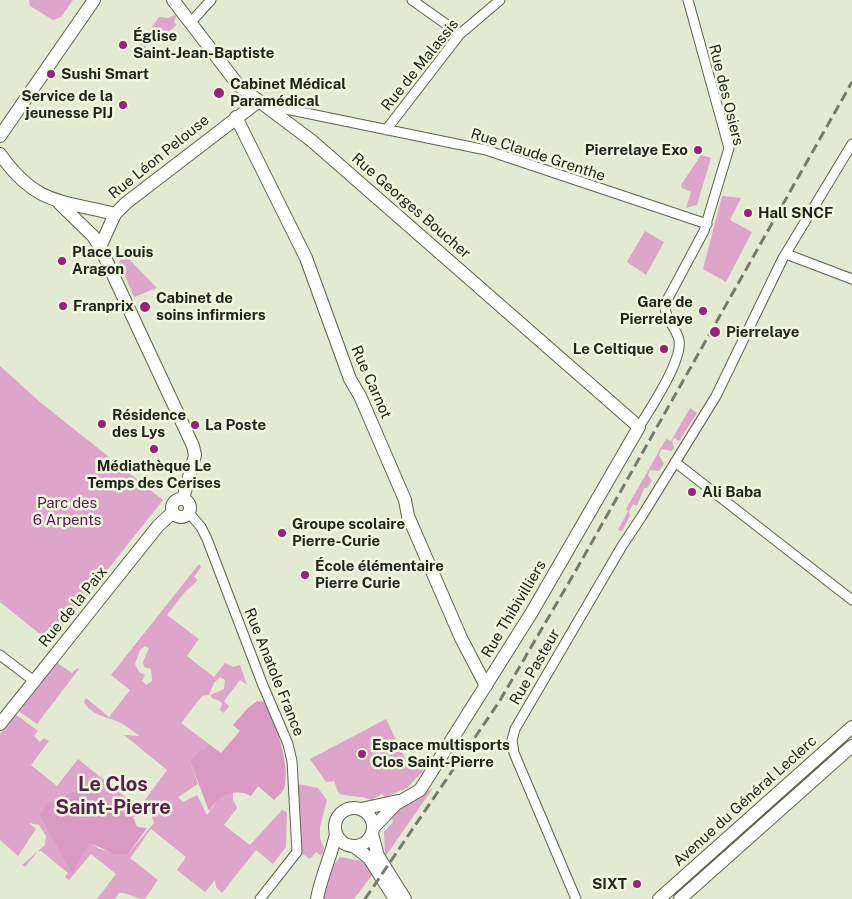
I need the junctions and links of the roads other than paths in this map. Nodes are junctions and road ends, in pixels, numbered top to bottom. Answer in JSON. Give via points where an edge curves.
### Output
{"nodes":[{"id":1,"x":94,"y":0,"type":"edge"},
{"id":2,"x":173,"y":0,"type":"edge"},
{"id":3,"x":211,"y":0,"type":"edge"},
{"id":4,"x":412,"y":0,"type":"edge"},
{"id":5,"x":500,"y":0,"type":"edge"},
{"id":6,"x":688,"y":0,"type":"edge"},
{"id":7,"x":191,"y":22,"type":"junction"},
{"id":8,"x":460,"y":34,"type":"junction"},
{"id":9,"x":264,"y":105,"type":"junction"},
{"id":10,"x":236,"y":117,"type":"junction"},
{"id":11,"x":386,"y":130,"type":"junction"},
{"id":12,"x":0,"y":136,"type":"edge"},
{"id":13,"x":852,"y":144,"type":"edge"},
{"id":14,"x":0,"y":154,"type":"edge"},
{"id":15,"x":59,"y":202,"type":"junction"},
{"id":16,"x":115,"y":214,"type":"junction"},
{"id":17,"x":707,"y":224,"type":"junction"},
{"id":18,"x":100,"y":246,"type":"junction"},
{"id":19,"x":786,"y":254,"type":"junction"},
{"id":20,"x":852,"y":278,"type":"edge"},
{"id":21,"x":639,"y":427,"type":"junction"},
{"id":22,"x":675,"y":462,"type":"junction"},
{"id":23,"x":183,"y":499,"type":"junction"},
{"id":24,"x":173,"y":512,"type":"junction"},
{"id":25,"x":189,"y":513,"type":"junction"},
{"id":26,"x":852,"y":600,"type":"edge"},
{"id":27,"x":0,"y":655,"type":"edge"},
{"id":28,"x":34,"y":681,"type":"junction"},
{"id":29,"x":486,"y":686,"type":"junction"},
{"id":30,"x":0,"y":724,"type":"edge"},
{"id":31,"x":852,"y":727,"type":"edge"},
{"id":32,"x":852,"y":746,"type":"edge"},
{"id":33,"x":405,"y":799,"type":"junction"},
{"id":34,"x":361,"y":809,"type":"junction"},
{"id":35,"x":372,"y":831,"type":"junction"},
{"id":36,"x":336,"y":834,"type":"junction"},
{"id":37,"x":353,"y":846,"type":"junction"},
{"id":38,"x":330,"y":859,"type":"junction"},
{"id":39,"x":260,"y":899,"type":"edge"},
{"id":40,"x":317,"y":899,"type":"edge"},
{"id":41,"x":395,"y":899,"type":"edge"},
{"id":42,"x":405,"y":899,"type":"edge"},
{"id":43,"x":576,"y":899,"type":"edge"},
{"id":44,"x":660,"y":899,"type":"edge"},
{"id":45,"x":680,"y":899,"type":"edge"}],
"edges":[{"from":1,"to":12,"type":"street"},
{"from":2,"to":7,"type":"street","name":"Rue Georges Boucher"},
{"from":3,"to":7,"type":"street"},
{"from":4,"to":8,"type":"street"},
{"from":5,"to":8,"type":"street","name":"Rue de Malassis"},
{"from":6,"to":17,"type":"street","name":"Rue des Osiers","via":[[728,148]]},
{"from":7,"to":9,"type":"street","name":"Rue Georges Boucher","via":[[239,86]]},
{"from":8,"to":11,"type":"street","name":"Rue de Malassis"},
{"from":9,"to":10,"type":"street"},
{"from":9,"to":11,"type":"street","name":"Rue Claude Grenthe"},
{"from":9,"to":21,"type":"street","name":"Rue Georges Boucher","via":[[312,141]]},
{"from":10,"to":16,"type":"street","name":"Rue Léon Pelouse"},
{"from":10,"to":29,"type":"street","name":"Rue Carnot","via":[[306,258],[350,379],[462,638]]},
{"from":11,"to":17,"type":"street","name":"Rue Claude Grenthe","via":[[486,150]]},
{"from":13,"to":19,"type":"street"},
{"from":14,"to":15,"type":"street","name":"Rue Léon Pelouse","via":[[15,175],[32,189]]},
{"from":15,"to":16,"type":"street","name":"Rue Léon Pelouse"},
{"from":15,"to":18,"type":"street"},
{"from":16,"to":18,"type":"street"},
{"from":17,"to":21,"type":"street","name":"Rue des Osiers","via":[[665,304],[665,312],[679,339],[678,356]]},
{"from":18,"to":23,"type":"street","via":[[193,446],[195,455]]},
{"from":19,"to":20,"type":"street"},
{"from":19,"to":22,"type":"street","via":[[716,396]]},
{"from":21,"to":29,"type":"street","name":"Rue Thibivilliers"},
{"from":22,"to":26,"type":"street"},
{"from":22,"to":43,"type":"street","name":"Rue Pasteur","via":[[622,546],[515,729],[512,740],[514,753]]},
{"from":23,"to":24,"type":"street","via":[[175,501]]},
{"from":23,"to":25,"type":"street","via":[[190,504]]},
{"from":24,"to":25,"type":"street","via":[[182,517]]},
{"from":24,"to":28,"type":"street","name":"Rue de la Paix","via":[[158,526]]},
{"from":25,"to":39,"type":"street","name":"Rue Anatole France","via":[[207,539],[292,761],[297,852]]},
{"from":27,"to":28,"type":"street"},
{"from":28,"to":30,"type":"street","name":"Rue de la Paix"},
{"from":29,"to":33,"type":"street","name":"Rue Thibivilliers","via":[[420,790]]},
{"from":31,"to":44,"type":"street","name":"Avenue du Général Leclerc"},
{"from":32,"to":45,"type":"street","name":"Avenue du Général Leclerc"},
{"from":33,"to":34,"type":"street","name":"Rue Thibivilliers"},
{"from":33,"to":35,"type":"street","name":"Rue Thibivilliers","via":[[382,817]]},
{"from":34,"to":35,"type":"street","via":[[370,816]]},
{"from":34,"to":36,"type":"street","via":[[351,808],[340,813],[335,823]]},
{"from":35,"to":37,"type":"street","via":[[366,842]]},
{"from":35,"to":42,"type":"street","via":[[378,856]]},
{"from":36,"to":37,"type":"street","via":[[340,841]]},
{"from":36,"to":38,"type":"street"},
{"from":37,"to":38,"type":"street"},
{"from":37,"to":41,"type":"street","via":[[369,858]]},
{"from":38,"to":40,"type":"street"}]}
